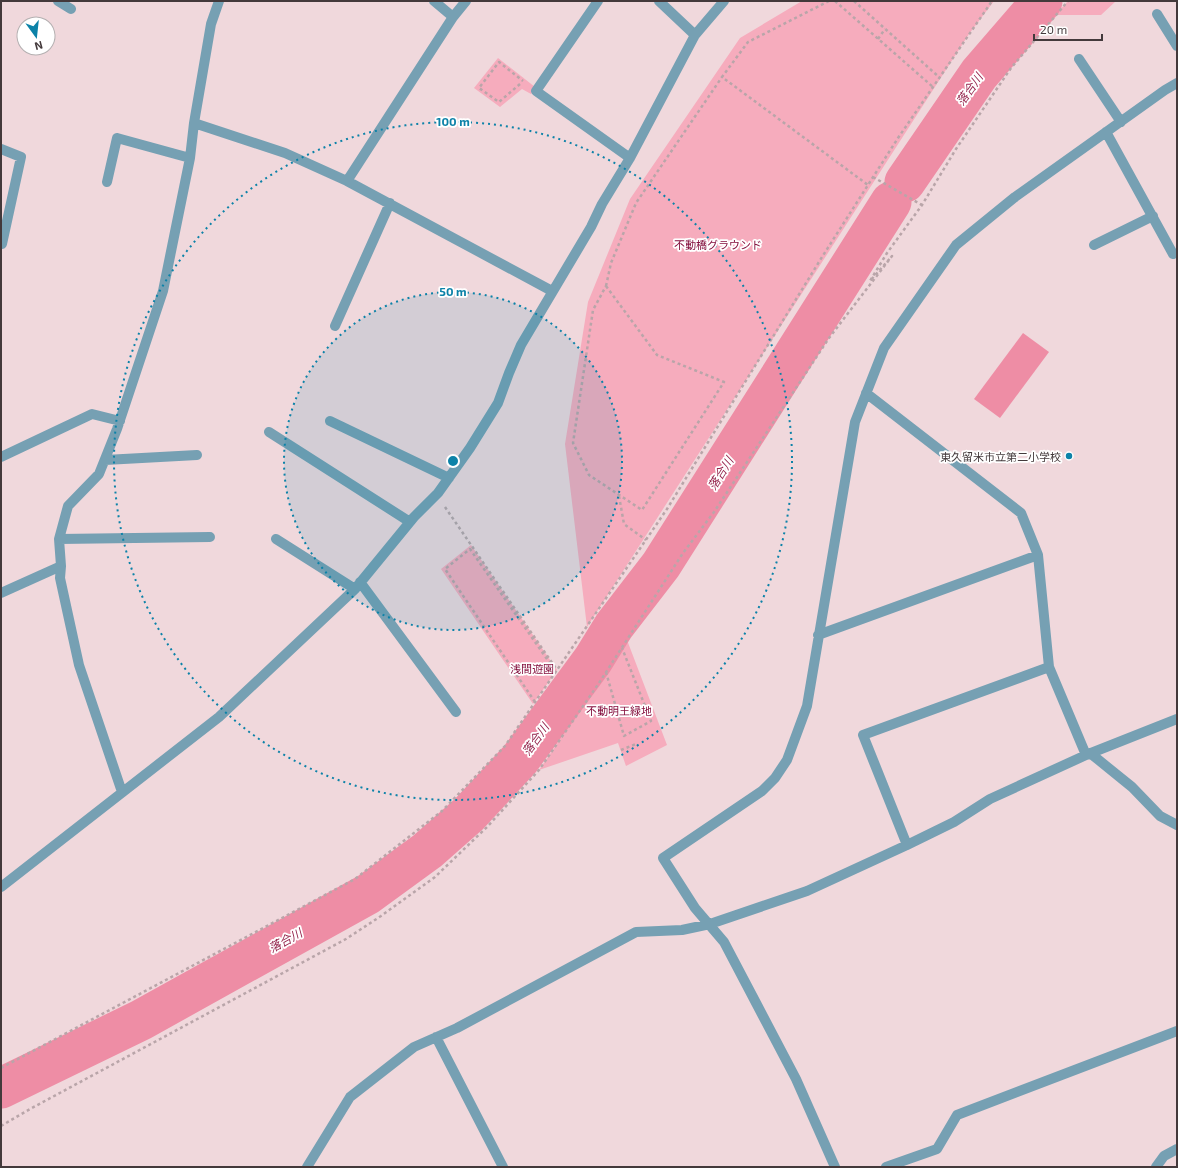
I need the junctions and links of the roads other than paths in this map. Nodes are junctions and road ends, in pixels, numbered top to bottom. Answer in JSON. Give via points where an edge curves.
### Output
{"nodes":[{"id":1,"x":58,"y":1,"type":"edge"},
{"id":2,"x":219,"y":1,"type":"edge"},
{"id":3,"x":434,"y":1,"type":"edge"},
{"id":4,"x":466,"y":1,"type":"edge"},
{"id":5,"x":598,"y":1,"type":"edge"},
{"id":6,"x":659,"y":1,"type":"edge"},
{"id":7,"x":724,"y":1,"type":"edge"},
{"id":8,"x":71,"y":9,"type":"dead end"},
{"id":9,"x":1157,"y":14,"type":"dead end"},
{"id":10,"x":453,"y":17,"type":"junction"},
{"id":11,"x":695,"y":35,"type":"junction"},
{"id":12,"x":1177,"y":46,"type":"edge"},
{"id":13,"x":1079,"y":59,"type":"dead end"},
{"id":14,"x":1177,"y":83,"type":"edge"},
{"id":15,"x":1120,"y":122,"type":"junction"},
{"id":16,"x":194,"y":123,"type":"junction"},
{"id":17,"x":1106,"y":132,"type":"junction"},
{"id":18,"x":1,"y":149,"type":"edge"},
{"id":19,"x":190,"y":158,"type":"junction"},
{"id":20,"x":630,"y":158,"type":"junction"},
{"id":21,"x":347,"y":181,"type":"junction"},
{"id":22,"x":107,"y":182,"type":"dead end"},
{"id":23,"x":390,"y":203,"type":"junction"},
{"id":24,"x":1152,"y":216,"type":"junction"},
{"id":25,"x":1,"y":243,"type":"edge"},
{"id":26,"x":1094,"y":245,"type":"dead end"},
{"id":27,"x":1173,"y":254,"type":"dead end"},
{"id":28,"x":552,"y":291,"type":"junction"},
{"id":29,"x":336,"y":326,"type":"dead end"},
{"id":30,"x":866,"y":393,"type":"junction"},
{"id":31,"x":120,"y":421,"type":"junction"},
{"id":32,"x":330,"y":421,"type":"dead end"},
{"id":33,"x":269,"y":432,"type":"dead end"},
{"id":34,"x":197,"y":456,"type":"dead end"},
{"id":35,"x":1,"y":457,"type":"edge"},
{"id":36,"x":105,"y":460,"type":"junction"},
{"id":37,"x":449,"y":478,"type":"junction"},
{"id":38,"x":410,"y":522,"type":"junction"},
{"id":39,"x":210,"y":537,"type":"dead end"},
{"id":40,"x":59,"y":539,"type":"junction"},
{"id":41,"x":276,"y":539,"type":"dead end"},
{"id":42,"x":1038,"y":555,"type":"junction"},
{"id":43,"x":62,"y":566,"type":"junction"},
{"id":44,"x":358,"y":586,"type":"junction"},
{"id":45,"x":1,"y":592,"type":"edge"},
{"id":46,"x":818,"y":636,"type":"junction"},
{"id":47,"x":1049,"y":667,"type":"junction"},
{"id":48,"x":456,"y":712,"type":"dead end"},
{"id":49,"x":1177,"y":719,"type":"edge"},
{"id":50,"x":1088,"y":754,"type":"junction"},
{"id":51,"x":122,"y":792,"type":"junction"},
{"id":52,"x":1177,"y":825,"type":"edge"},
{"id":53,"x":907,"y":845,"type":"junction"},
{"id":54,"x":1,"y":887,"type":"edge"},
{"id":55,"x":710,"y":924,"type":"junction"},
{"id":56,"x":1177,"y":1031,"type":"edge"},
{"id":57,"x":436,"y":1037,"type":"junction"},
{"id":58,"x":1177,"y":1149,"type":"edge"},
{"id":59,"x":306,"y":1167,"type":"edge"},
{"id":60,"x":503,"y":1167,"type":"edge"},
{"id":61,"x":835,"y":1167,"type":"edge"},
{"id":62,"x":886,"y":1167,"type":"edge"},
{"id":63,"x":1156,"y":1167,"type":"edge"}],
"edges":[{"from":1,"to":8,"type":"street"},
{"from":2,"to":16,"type":"street","via":[[211,24]]},
{"from":3,"to":10,"type":"street"},
{"from":4,"to":10,"type":"street"},
{"from":5,"to":20,"type":"street","via":[[536,91]]},
{"from":6,"to":11,"type":"street"},
{"from":7,"to":11,"type":"street"},
{"from":9,"to":12,"type":"street"},
{"from":10,"to":21,"type":"street"},
{"from":11,"to":20,"type":"street"},
{"from":13,"to":15,"type":"street"},
{"from":14,"to":15,"type":"street"},
{"from":15,"to":17,"type":"street"},
{"from":16,"to":19,"type":"street"},
{"from":16,"to":21,"type":"street","via":[[285,153]]},
{"from":17,"to":24,"type":"street"},
{"from":17,"to":30,"type":"street","via":[[1015,197],[956,245],[884,348]]},
{"from":18,"to":25,"type":"street","via":[[21,157]]},
{"from":19,"to":22,"type":"street","via":[[117,138]]},
{"from":19,"to":31,"type":"street","via":[[163,291]]},
{"from":20,"to":28,"type":"street"},
{"from":21,"to":23,"type":"street"},
{"from":23,"to":28,"type":"street"},
{"from":23,"to":29,"type":"street"},
{"from":24,"to":26,"type":"street"},
{"from":24,"to":27,"type":"street"},
{"from":28,"to":37,"type":"street","via":[[521,345],[498,403]]},
{"from":30,"to":42,"type":"street","via":[[1021,513]]},
{"from":30,"to":46,"type":"street","via":[[855,422]]},
{"from":31,"to":35,"type":"street","via":[[92,414]]},
{"from":31,"to":36,"type":"street"},
{"from":32,"to":37,"type":"street"},
{"from":33,"to":38,"type":"street"},
{"from":34,"to":36,"type":"street"},
{"from":36,"to":40,"type":"street","via":[[99,474],[68,506]]},
{"from":37,"to":38,"type":"street","via":[[437,495]]},
{"from":38,"to":44,"type":"street"},
{"from":39,"to":40,"type":"street"},
{"from":40,"to":43,"type":"street"},
{"from":41,"to":44,"type":"street"},
{"from":42,"to":46,"type":"street"},
{"from":42,"to":47,"type":"street"},
{"from":43,"to":45,"type":"street"},
{"from":43,"to":51,"type":"street","via":[[60,578],[79,665]]},
{"from":44,"to":48,"type":"street"},
{"from":44,"to":51,"type":"street","via":[[219,717]]},
{"from":46,"to":55,"type":"street","via":[[807,706],[787,760],[775,778],[762,791],[663,858],[695,908]]},
{"from":47,"to":50,"type":"street"},
{"from":47,"to":53,"type":"street","via":[[864,735]]},
{"from":49,"to":50,"type":"street"},
{"from":50,"to":52,"type":"street","via":[[1132,786],[1160,816]]},
{"from":50,"to":53,"type":"street","via":[[990,799],[954,822]]},
{"from":51,"to":54,"type":"street"},
{"from":53,"to":55,"type":"street","via":[[807,891]]},
{"from":55,"to":57,"type":"street","via":[[682,930],[636,932]]},
{"from":55,"to":61,"type":"street","via":[[724,942],[796,1079]]},
{"from":56,"to":62,"type":"street","via":[[957,1115],[937,1149]]},
{"from":57,"to":59,"type":"street","via":[[414,1047],[350,1097]]},
{"from":57,"to":60,"type":"street"},
{"from":58,"to":63,"type":"street","via":[[1164,1156]]}]}
